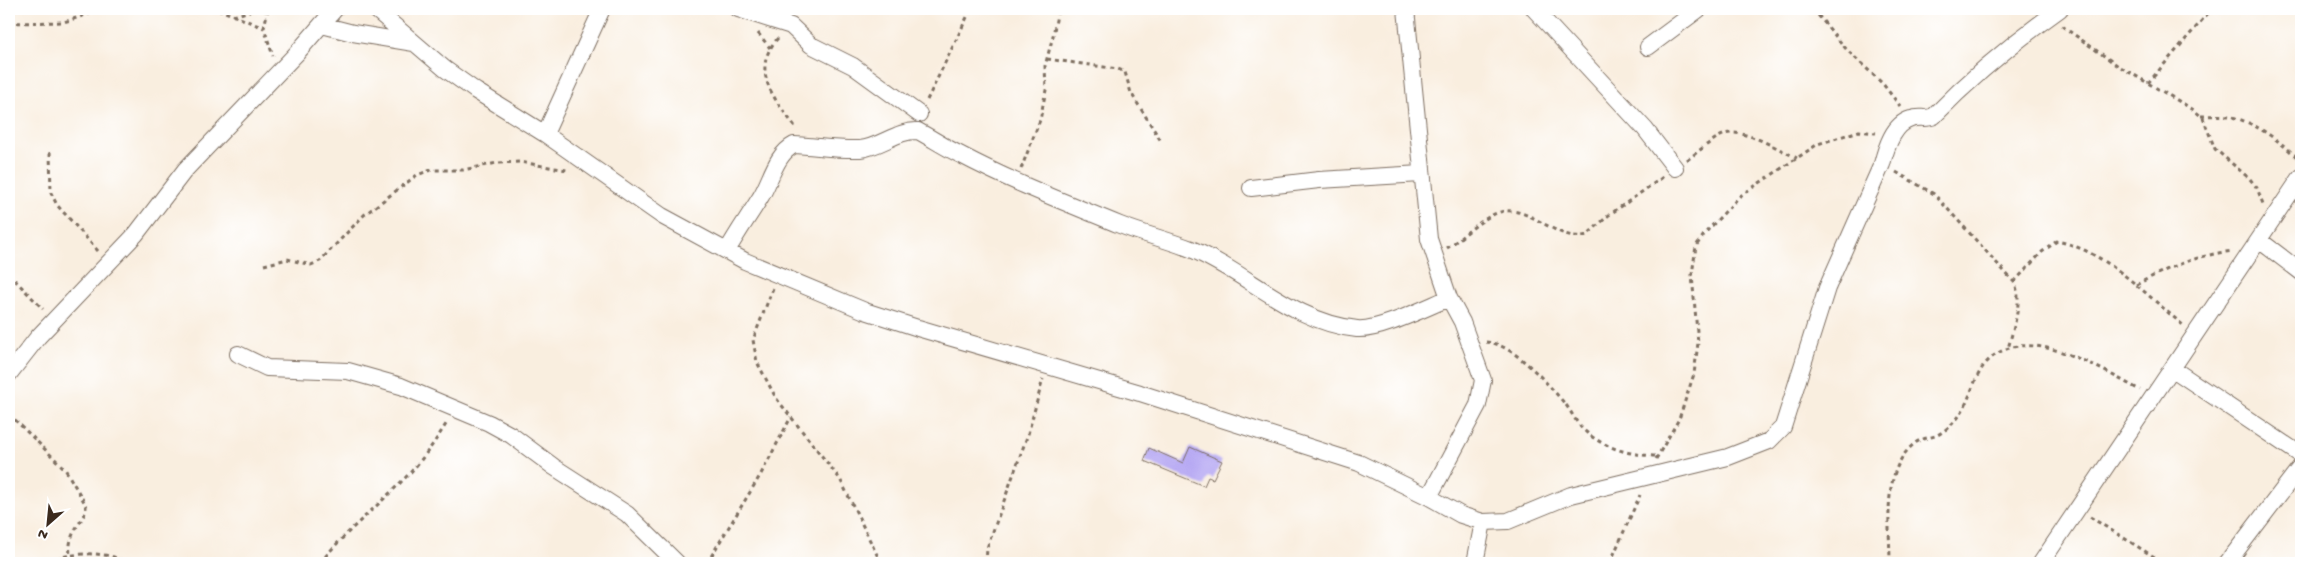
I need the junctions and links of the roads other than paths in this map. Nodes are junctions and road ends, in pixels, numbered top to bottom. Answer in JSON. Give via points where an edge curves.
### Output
{"nodes":[{"id":1,"x":335,"y":9,"type":"edge"},
{"id":2,"x":375,"y":9,"type":"edge"},
{"id":3,"x":602,"y":9,"type":"edge"},
{"id":4,"x":738,"y":9,"type":"edge"},
{"id":5,"x":1406,"y":9,"type":"edge"},
{"id":6,"x":1534,"y":9,"type":"edge"},
{"id":7,"x":1700,"y":9,"type":"edge"},
{"id":8,"x":2055,"y":13,"type":"edge"},
{"id":9,"x":322,"y":25,"type":"junction"},
{"id":10,"x":414,"y":43,"type":"junction"},
{"id":11,"x":1648,"y":47,"type":"dead end"},
{"id":12,"x":919,"y":114,"type":"road end"},
{"id":13,"x":545,"y":134,"type":"junction"},
{"id":14,"x":1675,"y":168,"type":"road end"},
{"id":15,"x":1421,"y":174,"type":"junction"},
{"id":16,"x":2301,"y":177,"type":"edge"},
{"id":17,"x":1251,"y":188,"type":"dead end"},
{"id":18,"x":2256,"y":245,"type":"junction"},
{"id":19,"x":727,"y":251,"type":"junction"},
{"id":20,"x":2301,"y":272,"type":"edge"},
{"id":21,"x":1449,"y":298,"type":"junction"},
{"id":22,"x":238,"y":354,"type":"dead end"},
{"id":23,"x":11,"y":365,"type":"edge"},
{"id":24,"x":2173,"y":369,"type":"junction"},
{"id":25,"x":2301,"y":455,"type":"edge"},
{"id":26,"x":2301,"y":466,"type":"edge"},
{"id":27,"x":1429,"y":497,"type":"junction"},
{"id":28,"x":1483,"y":522,"type":"junction"},
{"id":29,"x":677,"y":563,"type":"edge"},
{"id":30,"x":1475,"y":563,"type":"edge"},
{"id":31,"x":2041,"y":563,"type":"edge"},
{"id":32,"x":2227,"y":563,"type":"edge"}],
"edges":[{"from":1,"to":9,"type":"street"},
{"from":2,"to":10,"type":"street"},
{"from":3,"to":13,"type":"street"},
{"from":4,"to":12,"type":"street","via":[[791,26],[811,45],[853,66]]},
{"from":5,"to":15,"type":"street"},
{"from":6,"to":14,"type":"street","via":[[1639,122]]},
{"from":7,"to":11,"type":"street"},
{"from":8,"to":28,"type":"street","via":[[1964,86],[1934,116],[1909,119],[1886,146],[1882,164],[1827,288],[1783,426],[1769,442],[1728,458],[1571,495],[1508,521]]},
{"from":9,"to":10,"type":"street"},
{"from":9,"to":23,"type":"street","via":[[185,170],[109,264]]},
{"from":10,"to":13,"type":"street","via":[[476,91]]},
{"from":13,"to":19,"type":"street","via":[[662,216]]},
{"from":15,"to":17,"type":"street"},
{"from":15,"to":21,"type":"street","via":[[1430,238]]},
{"from":16,"to":18,"type":"street"},
{"from":18,"to":20,"type":"street"},
{"from":18,"to":24,"type":"street"},
{"from":19,"to":21,"type":"street","via":[[788,148],[794,145],[860,149],[909,130],[918,131],[1016,181],[1123,226],[1191,249],[1220,263],[1284,305],[1337,325],[1359,329],[1390,322]]},
{"from":19,"to":27,"type":"street","via":[[779,276],[866,310],[1359,463]]},
{"from":21,"to":27,"type":"street","via":[[1470,342],[1483,380],[1482,393]]},
{"from":22,"to":29,"type":"street","via":[[267,368],[348,372],[401,386],[511,434],[554,467],[627,514]]},
{"from":24,"to":25,"type":"street"},
{"from":24,"to":31,"type":"street"},
{"from":26,"to":32,"type":"street"},
{"from":27,"to":28,"type":"street","via":[[1461,516]]},
{"from":28,"to":30,"type":"street"}]}
